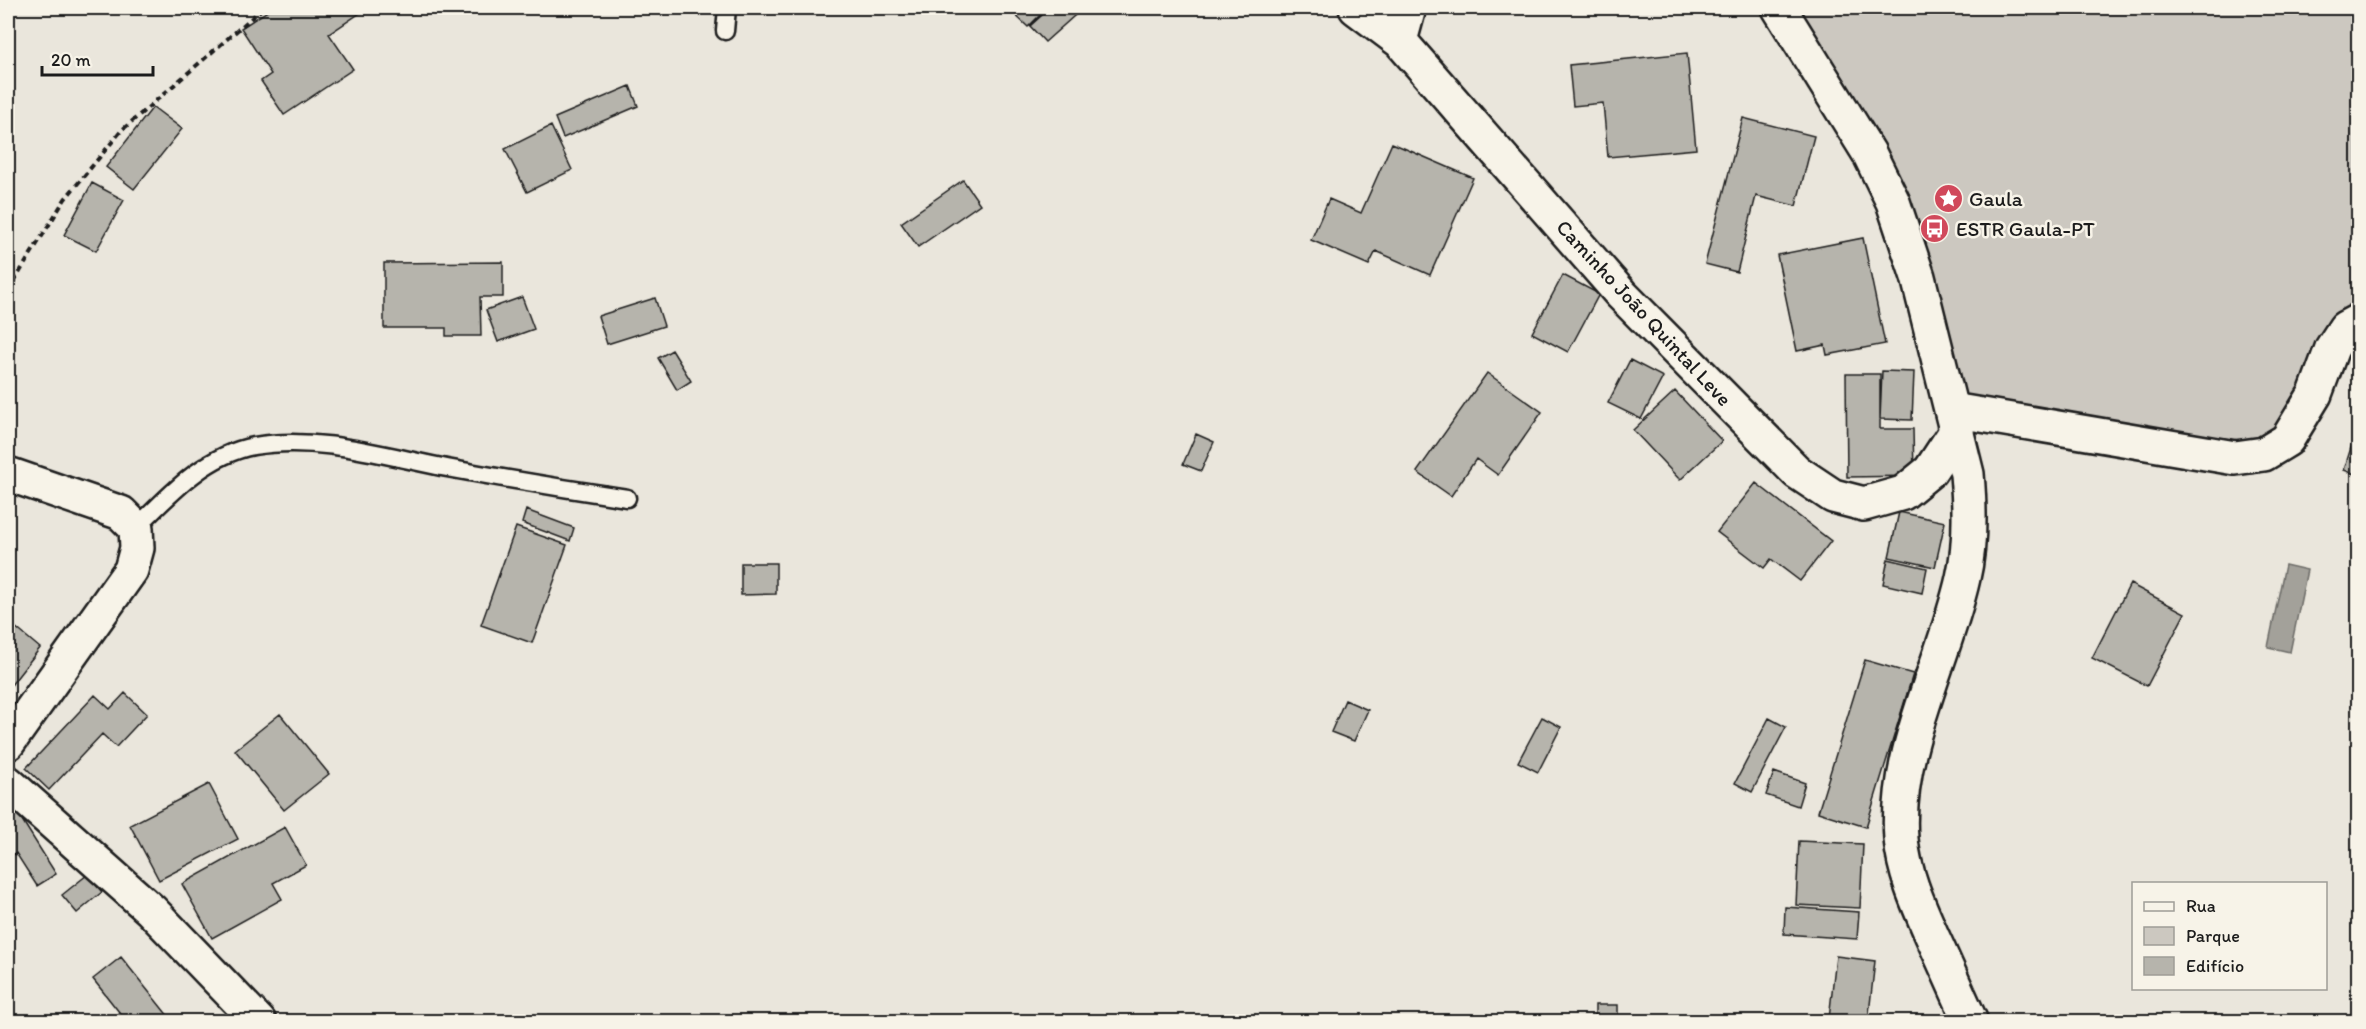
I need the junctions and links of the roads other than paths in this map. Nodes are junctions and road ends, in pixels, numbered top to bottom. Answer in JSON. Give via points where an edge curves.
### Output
{"nodes":[{"id":1,"x":727,"y":8,"type":"edge"},
{"id":2,"x":1356,"y":8,"type":"edge"},
{"id":3,"x":1409,"y":8,"type":"edge"},
{"id":4,"x":1779,"y":8,"type":"edge"},
{"id":5,"x":726,"y":31,"type":"dead end"},
{"id":6,"x":1400,"y":41,"type":"junction"},
{"id":7,"x":2358,"y":321,"type":"edge"},
{"id":8,"x":1954,"y":420,"type":"junction"},
{"id":9,"x":8,"y":474,"type":"edge"},
{"id":10,"x":627,"y":498,"type":"dead end"},
{"id":11,"x":136,"y":528,"type":"junction"},
{"id":12,"x":8,"y":743,"type":"edge"},
{"id":13,"x":8,"y":783,"type":"edge"},
{"id":14,"x":259,"y":1022,"type":"edge"},
{"id":15,"x":1971,"y":1022,"type":"edge"}],
"edges":[{"from":1,"to":5,"type":"lane"},
{"from":2,"to":6,"type":"street","name":"Caminho João Quintal Leve"},
{"from":3,"to":6,"type":"street"},
{"from":4,"to":8,"type":"street","via":[[1869,153],[1893,202],[1918,277]]},
{"from":6,"to":8,"type":"street","name":"Caminho João Quintal Leve","via":[[1621,294],[1797,472],[1833,496],[1864,504],[1904,493],[1930,471]]},
{"from":7,"to":8,"type":"street","via":[[2345,328],[2332,348],[2314,394],[2288,440],[2264,454],[2235,458]]},
{"from":8,"to":15,"type":"street","via":[[1970,502],[1969,537],[1963,578],[1910,753],[1900,819],[1905,867],[1914,894]]},
{"from":9,"to":11,"type":"street","via":[[121,513]]},
{"from":10,"to":11,"type":"lane","via":[[318,443],[253,446],[214,461],[178,485]]},
{"from":11,"to":12,"type":"street","via":[[137,548],[130,570]]},
{"from":13,"to":14,"type":"street","via":[[151,910]]}]}
